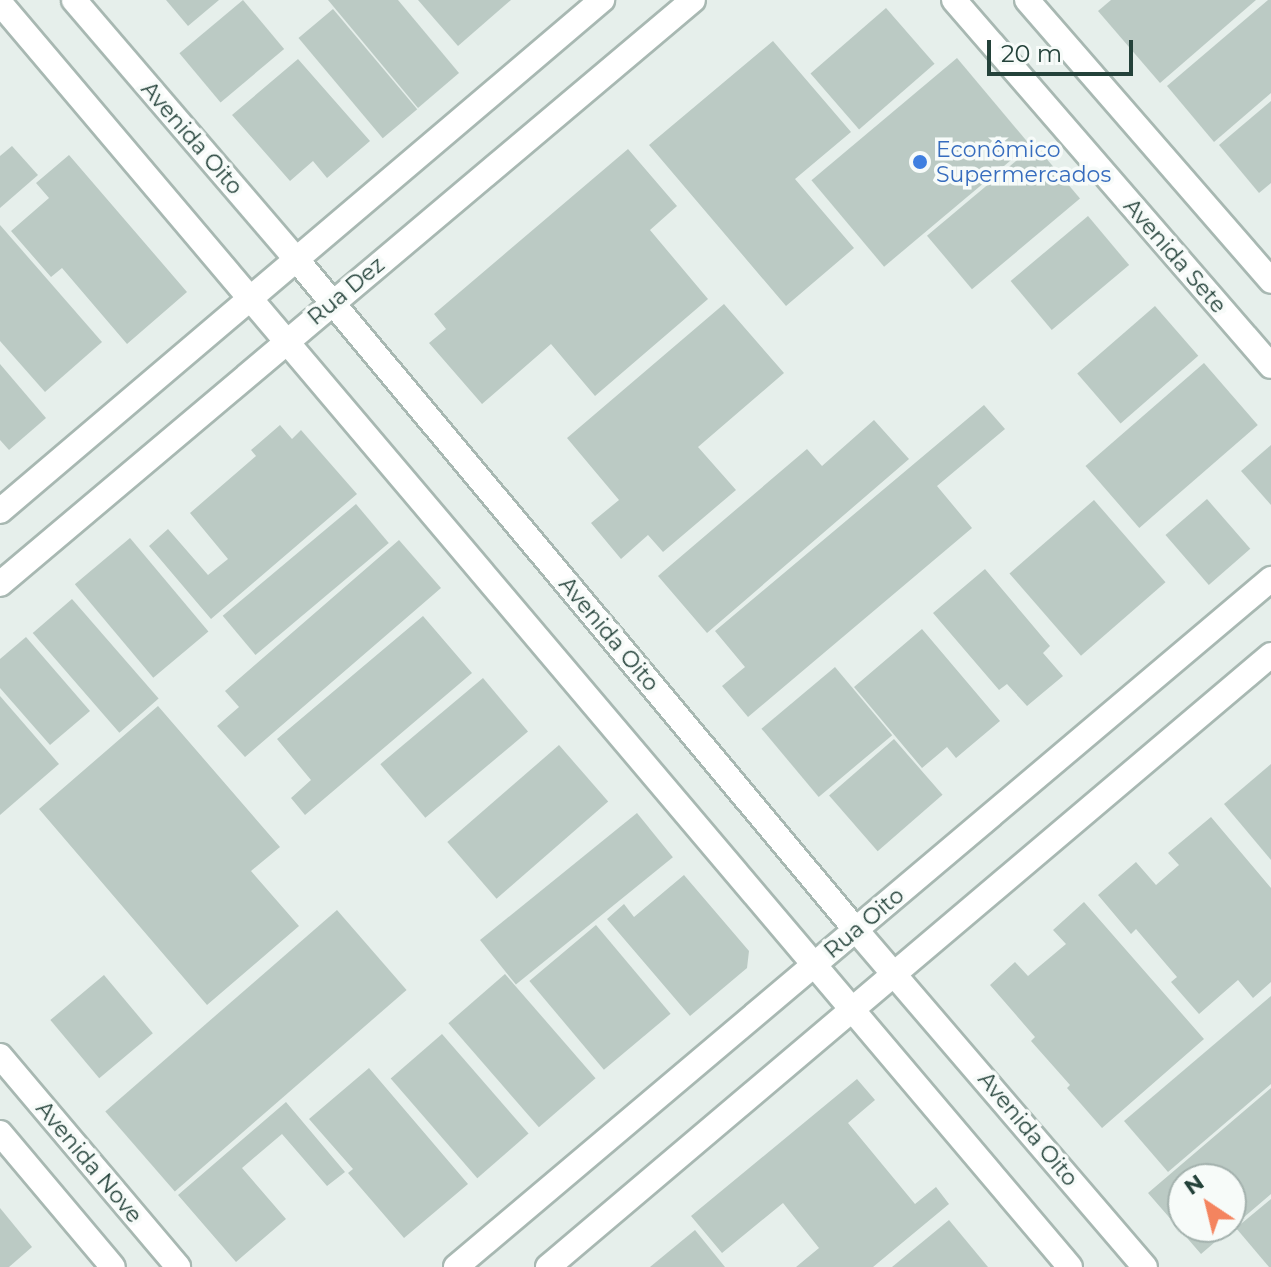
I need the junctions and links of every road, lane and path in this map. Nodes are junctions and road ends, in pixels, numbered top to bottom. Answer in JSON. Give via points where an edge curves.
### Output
{"nodes":[{"id":1,"x":74,"y":0,"type":"edge"},
{"id":2,"x":602,"y":0,"type":"edge"},
{"id":3,"x":693,"y":0,"type":"edge"},
{"id":4,"x":954,"y":0,"type":"edge"},
{"id":5,"x":1027,"y":0,"type":"edge"},
{"id":6,"x":0,"y":3,"type":"edge"},
{"id":7,"x":296,"y":259,"type":"junction"},
{"id":8,"x":1271,"y":281,"type":"edge"},
{"id":9,"x":251,"y":298,"type":"junction"},
{"id":10,"x":331,"y":303,"type":"junction"},
{"id":11,"x":286,"y":342,"type":"junction"},
{"id":12,"x":1271,"y":366,"type":"edge"},
{"id":13,"x":0,"y":511,"type":"edge"},
{"id":14,"x":1271,"y":579,"type":"edge"},
{"id":15,"x":0,"y":584,"type":"edge"},
{"id":16,"x":1271,"y":655,"type":"edge"},
{"id":17,"x":856,"y":930,"type":"junction"},
{"id":18,"x":813,"y":966,"type":"junction"},
{"id":19,"x":895,"y":973,"type":"junction"},
{"id":20,"x":852,"y":1009,"type":"junction"},
{"id":21,"x":0,"y":1056,"type":"edge"},
{"id":22,"x":0,"y":1133,"type":"edge"},
{"id":23,"x":113,"y":1267,"type":"edge"},
{"id":24,"x":178,"y":1267,"type":"edge"},
{"id":25,"x":456,"y":1267,"type":"edge"},
{"id":26,"x":548,"y":1267,"type":"edge"},
{"id":27,"x":1070,"y":1267,"type":"edge"},
{"id":28,"x":1145,"y":1267,"type":"edge"}],
"edges":[{"from":1,"to":7,"type":"street","name":"Avenida Oito"},
{"from":2,"to":7,"type":"street"},
{"from":3,"to":10,"type":"street","name":"Rua Dez"},
{"from":4,"to":12,"type":"street","name":"Avenida Sete"},
{"from":5,"to":8,"type":"street"},
{"from":6,"to":9,"type":"street"},
{"from":7,"to":9,"type":"street"},
{"from":7,"to":10,"type":"street","name":"Avenida Oito"},
{"from":9,"to":11,"type":"street"},
{"from":9,"to":13,"type":"street"},
{"from":10,"to":11,"type":"street","name":"Rua Dez"},
{"from":10,"to":17,"type":"street","name":"Avenida Oito"},
{"from":11,"to":15,"type":"street","name":"Rua Dez"},
{"from":11,"to":18,"type":"street"},
{"from":14,"to":17,"type":"street","name":"Rua Oito"},
{"from":16,"to":19,"type":"street"},
{"from":17,"to":18,"type":"street","name":"Rua Oito"},
{"from":17,"to":19,"type":"street","name":"Avenida Oito"},
{"from":18,"to":20,"type":"street"},
{"from":18,"to":25,"type":"street","name":"Rua Oito"},
{"from":19,"to":20,"type":"street"},
{"from":19,"to":28,"type":"street","name":"Avenida Oito"},
{"from":20,"to":26,"type":"street"},
{"from":20,"to":27,"type":"street"},
{"from":21,"to":24,"type":"street","name":"Avenida Nove"},
{"from":22,"to":23,"type":"street"}]}
